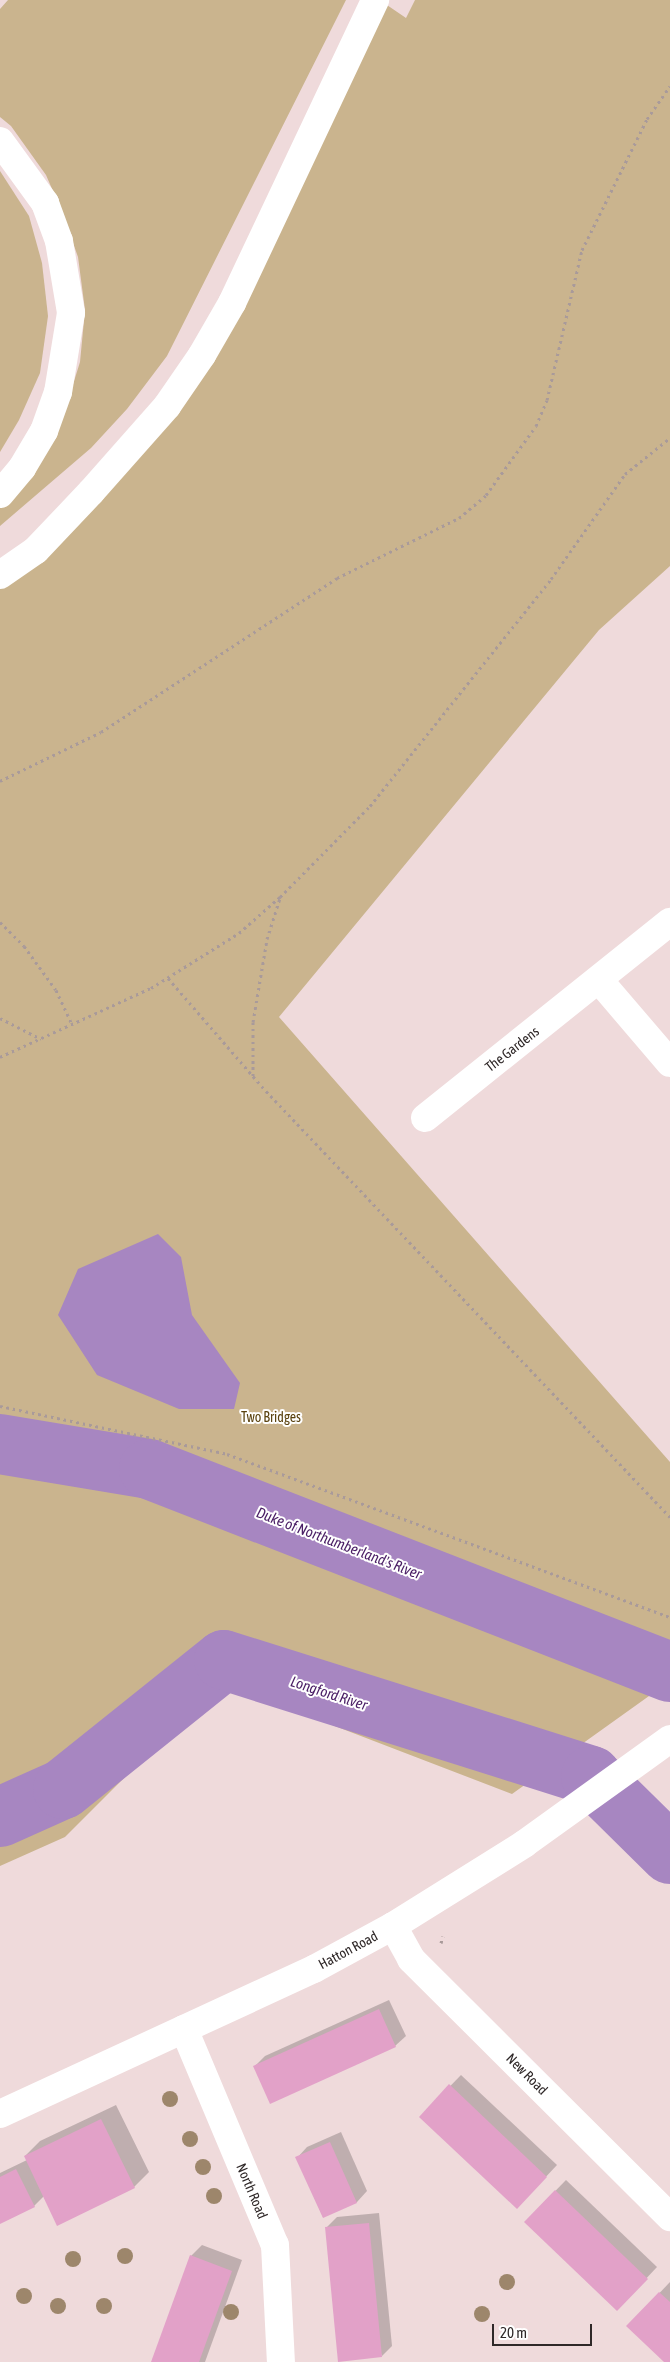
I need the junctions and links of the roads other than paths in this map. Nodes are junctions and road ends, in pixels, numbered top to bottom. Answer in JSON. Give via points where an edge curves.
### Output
{"nodes":[{"id":1,"x":375,"y":0,"type":"edge"},
{"id":2,"x":0,"y":141,"type":"edge"},
{"id":3,"x":0,"y":494,"type":"edge"},
{"id":4,"x":0,"y":575,"type":"edge"},
{"id":5,"x":670,"y":922,"type":"edge"},
{"id":6,"x":599,"y":980,"type":"junction"},
{"id":7,"x":670,"y":1063,"type":"edge"},
{"id":8,"x":425,"y":1118,"type":"dead end"},
{"id":9,"x":670,"y":1740,"type":"edge"},
{"id":10,"x":393,"y":1926,"type":"junction"},
{"id":11,"x":184,"y":2029,"type":"junction"},
{"id":12,"x":0,"y":2114,"type":"edge"},
{"id":13,"x":670,"y":2217,"type":"edge"},
{"id":14,"x":281,"y":2362,"type":"edge"}],
"edges":[{"from":1,"to":4,"type":"main road","via":[[232,303],[202,355],[167,406],[91,492],[36,550]]},
{"from":2,"to":3,"type":"main road","via":[[46,203],[59,241],[71,313],[58,392],[44,431],[22,468]]},
{"from":5,"to":6,"type":"main road","name":"The Gardens"},
{"from":6,"to":7,"type":"main road"},
{"from":6,"to":8,"type":"main road","name":"The Gardens"},
{"from":9,"to":10,"type":"main road","name":"Hatton Road","via":[[524,1844]]},
{"from":10,"to":11,"type":"main road","name":"Hatton Road","via":[[314,1969]]},
{"from":10,"to":13,"type":"main road","name":"New Road","via":[[411,1959]]},
{"from":11,"to":12,"type":"main road","name":"Hatton Road"},
{"from":11,"to":14,"type":"main road","name":"North Road","via":[[275,2245]]}]}
